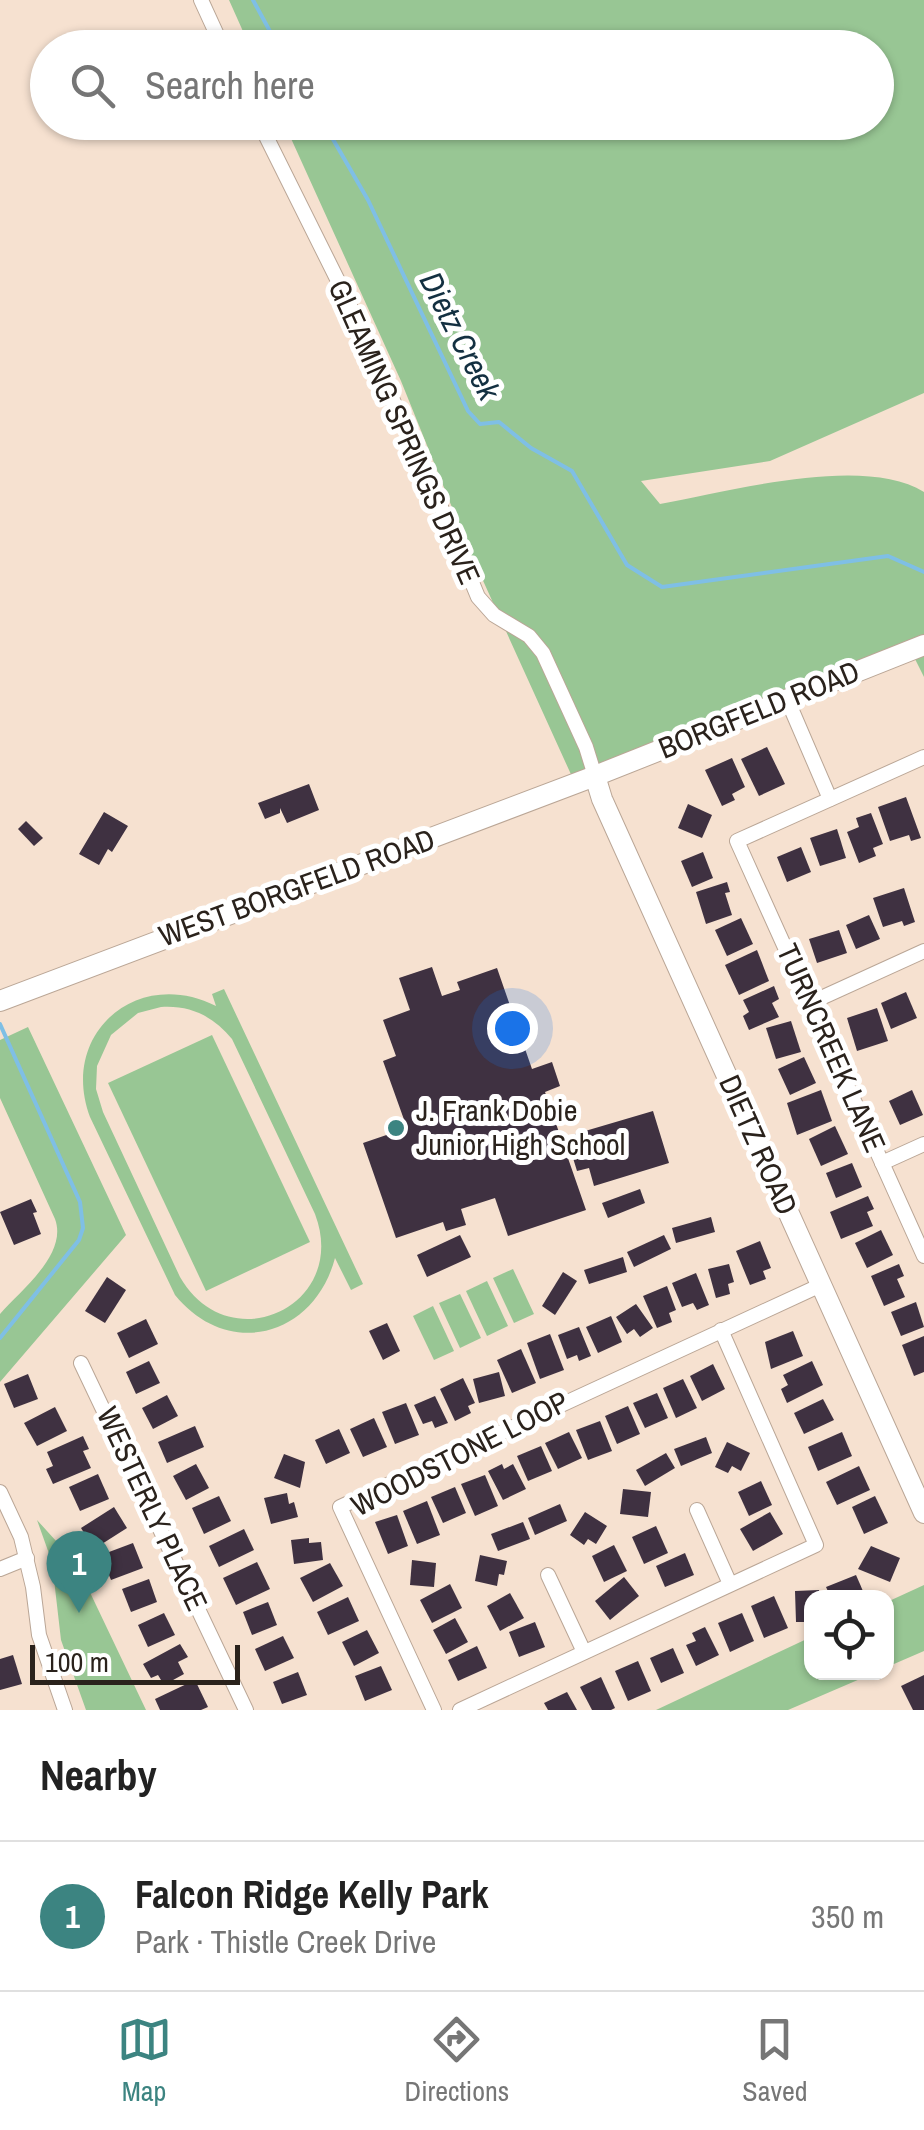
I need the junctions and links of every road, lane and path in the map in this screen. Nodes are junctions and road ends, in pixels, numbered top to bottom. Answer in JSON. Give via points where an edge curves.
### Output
{"nodes":[{"id":1,"x":201,"y":0,"type":"edge"},
{"id":2,"x":215,"y":30,"type":"edge"},
{"id":3,"x":268,"y":140,"type":"edge"},
{"id":4,"x":917,"y":648,"type":"edge"},
{"id":5,"x":787,"y":699,"type":"junction"},
{"id":6,"x":924,"y":757,"type":"edge"},
{"id":7,"x":594,"y":776,"type":"junction"},
{"id":8,"x":830,"y":798,"type":"junction"},
{"id":9,"x":924,"y":951,"type":"edge"},
{"id":10,"x":0,"y":1002,"type":"edge"},
{"id":11,"x":810,"y":1002,"type":"junction"},
{"id":12,"x":924,"y":1144,"type":"edge"},
{"id":13,"x":882,"y":1163,"type":"junction"},
{"id":14,"x":924,"y":1256,"type":"edge"},
{"id":15,"x":821,"y":1285,"type":"junction"},
{"id":16,"x":721,"y":1330,"type":"junction"},
{"id":17,"x":81,"y":1364,"type":"dead end"},
{"id":18,"x":0,"y":1492,"type":"edge"},
{"id":19,"x":697,"y":1510,"type":"dead end"},
{"id":20,"x":924,"y":1513,"type":"edge"},
{"id":21,"x":27,"y":1558,"type":"junction"},
{"id":22,"x":0,"y":1569,"type":"edge"},
{"id":23,"x":548,"y":1575,"type":"dead end"},
{"id":24,"x":730,"y":1584,"type":"junction"},
{"id":25,"x":584,"y":1652,"type":"junction"},
{"id":26,"x":66,"y":1710,"type":"edge"},
{"id":27,"x":246,"y":1710,"type":"edge"},
{"id":28,"x":434,"y":1710,"type":"edge"},
{"id":29,"x":460,"y":1710,"type":"edge"}],
"edges":[{"from":1,"to":2,"type":"street"},
{"from":3,"to":7,"type":"street","name":"GLEAMING SPRINGS DRIVE","via":[[345,295],[478,597],[543,653]]},
{"from":4,"to":5,"type":"street","name":"BORGFELD ROAD"},
{"from":5,"to":7,"type":"street","name":"BORGFELD ROAD"},
{"from":5,"to":8,"type":"street"},
{"from":6,"to":8,"type":"street"},
{"from":7,"to":10,"type":"street","name":"WEST BORGFELD ROAD"},
{"from":7,"to":15,"type":"street","name":"DIETZ ROAD"},
{"from":8,"to":11,"type":"street","name":"TURNCREEK LANE","via":[[738,841]]},
{"from":9,"to":11,"type":"street"},
{"from":11,"to":13,"type":"street","name":"TURNCREEK LANE"},
{"from":12,"to":13,"type":"street"},
{"from":13,"to":14,"type":"street","name":"TURNCREEK LANE"},
{"from":15,"to":16,"type":"street","name":"WOODSTONE LOOP"},
{"from":15,"to":20,"type":"street","name":"DIETZ ROAD"},
{"from":16,"to":24,"type":"street","via":[[816,1545]]},
{"from":16,"to":28,"type":"street","name":"WOODSTONE LOOP","via":[[340,1507]]},
{"from":17,"to":27,"type":"street","name":"WESTERLY PLACE"},
{"from":18,"to":21,"type":"street"},
{"from":19,"to":24,"type":"street"},
{"from":21,"to":22,"type":"street"},
{"from":21,"to":26,"type":"street","via":[[40,1636]]},
{"from":23,"to":25,"type":"street"},
{"from":24,"to":25,"type":"street"},
{"from":25,"to":29,"type":"street"}]}
